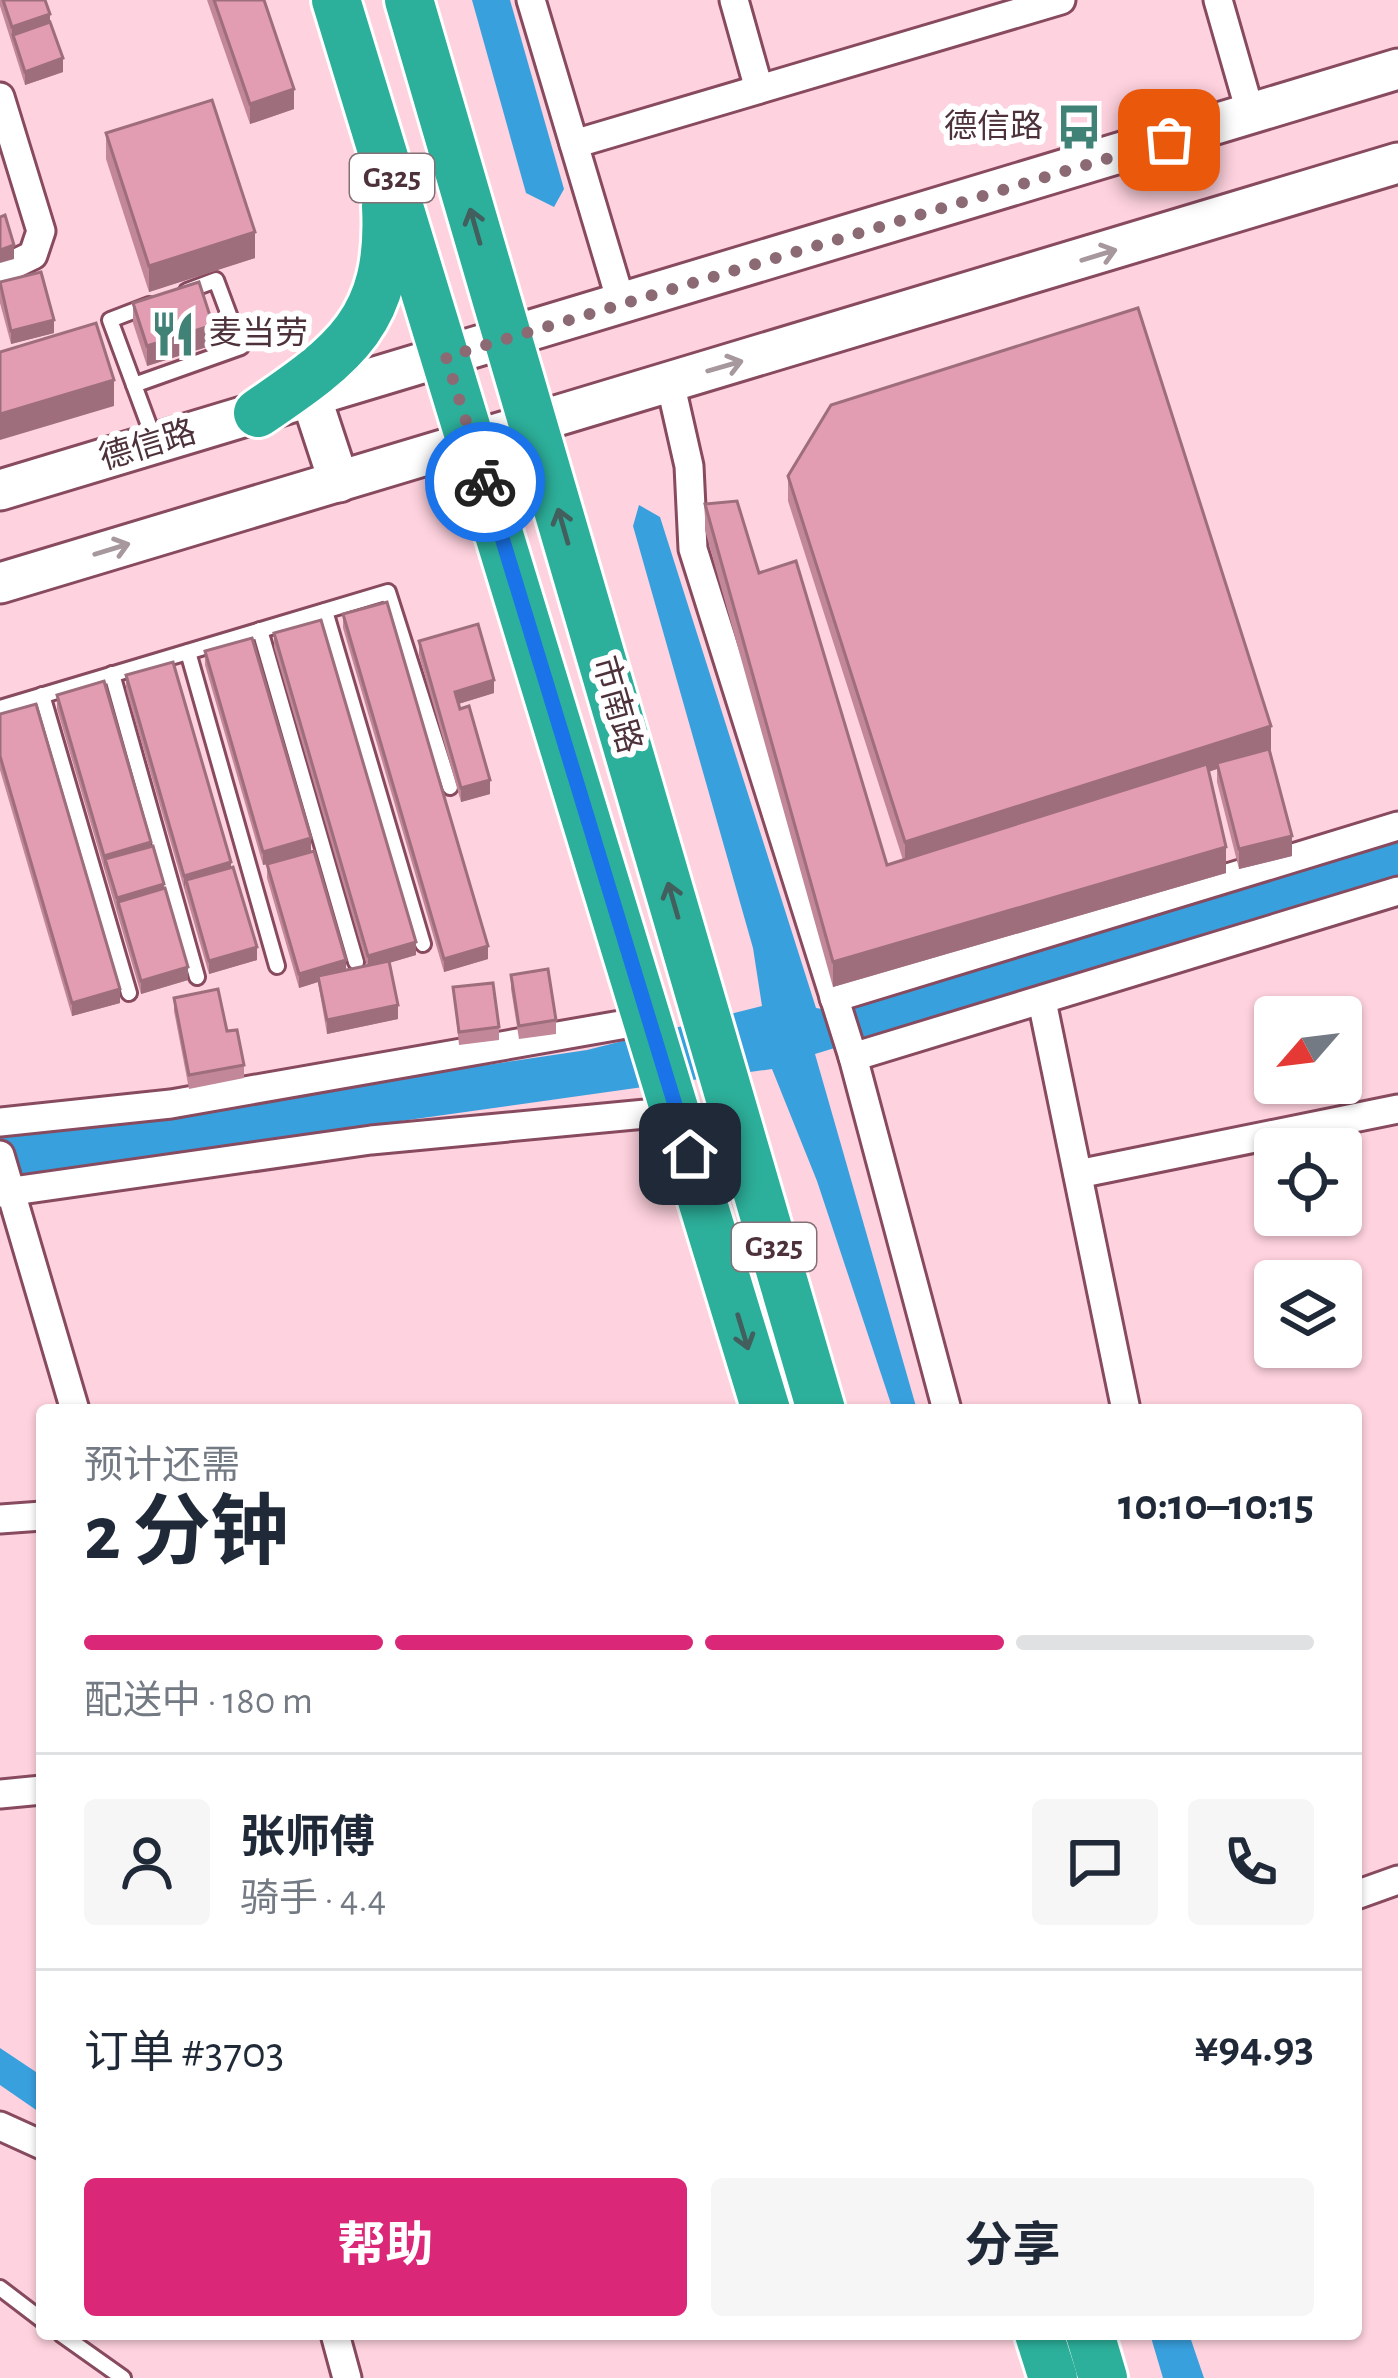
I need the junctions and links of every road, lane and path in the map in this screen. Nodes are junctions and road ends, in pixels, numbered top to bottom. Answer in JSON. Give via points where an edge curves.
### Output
{"nodes":[{"id":1,"x":336,"y":0,"type":"edge"},
{"id":2,"x":409,"y":0,"type":"edge"},
{"id":3,"x":531,"y":0,"type":"edge"},
{"id":4,"x":734,"y":0,"type":"edge"},
{"id":5,"x":1061,"y":0,"type":"edge"},
{"id":6,"x":1218,"y":0,"type":"edge"},
{"id":7,"x":1398,"y":69,"type":"edge"},
{"id":8,"x":759,"y":89,"type":"junction"},
{"id":9,"x":0,"y":97,"type":"edge"},
{"id":10,"x":1251,"y":115,"type":"junction"},
{"id":11,"x":574,"y":144,"type":"junction"},
{"id":12,"x":384,"y":153,"type":"junction"},
{"id":13,"x":1398,"y":163,"type":"edge"},
{"id":14,"x":0,"y":271,"type":"edge"},
{"id":15,"x":622,"y":305,"type":"junction"},
{"id":16,"x":508,"y":339,"type":"junction"},
{"id":17,"x":446,"y":357,"type":"junction"},
{"id":18,"x":670,"y":382,"type":"junction"},
{"id":19,"x":134,"y":385,"type":"junction"},
{"id":20,"x":311,"y":397,"type":"junction"},
{"id":21,"x":258,"y":413,"type":"junction"},
{"id":22,"x":533,"y":424,"type":"junction"},
{"id":23,"x":472,"y":442,"type":"junction"},
{"id":24,"x":155,"y":444,"type":"junction"},
{"id":25,"x":339,"y":482,"type":"junction"},
{"id":26,"x":0,"y":490,"type":"edge"},
{"id":27,"x":0,"y":583,"type":"edge"},
{"id":28,"x":325,"y":611,"type":"junction"},
{"id":29,"x":260,"y":630,"type":"junction"},
{"id":30,"x":188,"y":652,"type":"junction"},
{"id":31,"x":112,"y":674,"type":"junction"},
{"id":32,"x":42,"y":695,"type":"junction"},
{"id":33,"x":0,"y":708,"type":"edge"},
{"id":34,"x":450,"y":787,"type":"dead end"},
{"id":35,"x":1398,"y":826,"type":"edge"},
{"id":36,"x":1398,"y":892,"type":"edge"},
{"id":37,"x":423,"y":944,"type":"dead end"},
{"id":38,"x":356,"y":962,"type":"edge"},
{"id":39,"x":277,"y":966,"type":"dead end"},
{"id":40,"x":197,"y":977,"type":"dead end"},
{"id":41,"x":129,"y":993,"type":"dead end"},
{"id":42,"x":1042,"y":1001,"type":"junction"},
{"id":43,"x":835,"y":1003,"type":"junction"},
{"id":44,"x":651,"y":1023,"type":"junction"},
{"id":45,"x":851,"y":1052,"type":"junction"},
{"id":46,"x":675,"y":1105,"type":"junction"},
{"id":47,"x":1398,"y":1109,"type":"edge"},
{"id":48,"x":0,"y":1122,"type":"edge"},
{"id":49,"x":1078,"y":1174,"type":"junction"},
{"id":50,"x":5,"y":1180,"type":"edge"},
{"id":51,"x":73,"y":1404,"type":"edge"},
{"id":52,"x":764,"y":1404,"type":"edge"},
{"id":53,"x":819,"y":1404,"type":"edge"},
{"id":54,"x":945,"y":1404,"type":"edge"},
{"id":55,"x":1125,"y":1404,"type":"edge"},
{"id":56,"x":36,"y":1516,"type":"edge"},
{"id":57,"x":0,"y":1519,"type":"edge"},
{"id":58,"x":36,"y":1791,"type":"edge"},
{"id":59,"x":0,"y":1794,"type":"edge"},
{"id":60,"x":1398,"y":1880,"type":"edge"},
{"id":61,"x":1362,"y":1893,"type":"edge"},
{"id":62,"x":0,"y":2126,"type":"edge"},
{"id":63,"x":36,"y":2142,"type":"edge"},
{"id":64,"x":0,"y":2288,"type":"edge"},
{"id":65,"x":36,"y":2315,"type":"edge"},
{"id":66,"x":69,"y":2340,"type":"edge"},
{"id":67,"x":336,"y":2340,"type":"edge"},
{"id":68,"x":1041,"y":2340,"type":"edge"},
{"id":69,"x":1092,"y":2340,"type":"edge"},
{"id":70,"x":123,"y":2378,"type":"edge"},
{"id":71,"x":346,"y":2378,"type":"edge"},
{"id":72,"x":1053,"y":2378,"type":"edge"},
{"id":73,"x":1103,"y":2378,"type":"edge"}],
"edges":[{"from":1,"to":12,"type":"highway","name":"市南路","number":"G325"},
{"from":16,"to":2,"type":"highway","name":"市南路","number":"G325","one_way":true},
{"from":3,"to":11,"type":"street"},
{"from":4,"to":8,"type":"street"},
{"from":5,"to":8,"type":"street"},
{"from":6,"to":10,"type":"street"},
{"from":7,"to":10,"type":"street","name":"德信路"},
{"from":8,"to":11,"type":"street"},
{"from":9,"to":14,"type":"street","via":[[41,231],[33,256]]},
{"from":10,"to":15,"type":"street","name":"德信路"},
{"from":11,"to":15,"type":"street"},
{"from":12,"to":17,"type":"highway","name":"市南路","number":"G325"},
{"from":12,"to":21,"type":"highway","via":[[388,243],[367,321],[331,363]]},
{"from":18,"to":13,"type":"street","one_way":true},
{"from":15,"to":16,"type":"street","name":"德信路"},
{"from":16,"to":17,"type":"street","name":"德信路"},
{"from":16,"to":22,"type":"highway","name":"市南路","number":"G325"},
{"from":17,"to":20,"type":"street","name":"德信路"},
{"from":17,"to":23,"type":"highway","name":"市南路","number":"G325"},
{"from":18,"to":22,"type":"street"},
{"from":18,"to":43,"type":"street","via":[[689,466],[693,550]]},
{"from":19,"to":19,"type":"lane","via":[[242,347],[216,280],[110,320]]},
{"from":19,"to":24,"type":"lane"},
{"from":20,"to":21,"type":"street","name":"德信路"},
{"from":20,"to":25,"type":"street"},
{"from":21,"to":24,"type":"street","name":"德信路"},
{"from":22,"to":23,"type":"street"},
{"from":53,"to":22,"type":"highway","name":"市南路","number":"G325","one_way":true},
{"from":23,"to":25,"type":"street"},
{"from":23,"to":44,"type":"highway","name":"市南路","number":"G325"},
{"from":24,"to":26,"type":"street","name":"德信路"},
{"from":27,"to":25,"type":"street","one_way":true},
{"from":28,"to":29,"type":"lane"},
{"from":28,"to":34,"type":"lane","via":[[388,592]]},
{"from":28,"to":37,"type":"lane"},
{"from":29,"to":30,"type":"lane"},
{"from":29,"to":38,"type":"lane"},
{"from":30,"to":31,"type":"lane"},
{"from":30,"to":39,"type":"lane"},
{"from":31,"to":32,"type":"lane"},
{"from":31,"to":40,"type":"lane"},
{"from":32,"to":33,"type":"lane"},
{"from":32,"to":41,"type":"lane"},
{"from":35,"to":43,"type":"street"},
{"from":36,"to":42,"type":"street"},
{"from":42,"to":45,"type":"street"},
{"from":42,"to":49,"type":"street"},
{"from":43,"to":45,"type":"street"},
{"from":44,"to":46,"type":"highway","name":"市南路","number":"G325"},
{"from":44,"to":48,"type":"street","via":[[171,1104]]},
{"from":45,"to":54,"type":"street"},
{"from":46,"to":50,"type":"street"},
{"from":46,"to":52,"type":"highway","name":"市南路","number":"G325","one_way":true},
{"from":47,"to":49,"type":"street"},
{"from":49,"to":55,"type":"street"},
{"from":50,"to":51,"type":"street"},
{"from":56,"to":57,"type":"street"},
{"from":58,"to":59,"type":"street"},
{"from":60,"to":61,"type":"street"},
{"from":62,"to":63,"type":"street"},
{"from":64,"to":65,"type":"lane"},
{"from":66,"to":70,"type":"lane"},
{"from":67,"to":71,"type":"street"},
{"from":68,"to":72,"type":"highway"},
{"from":69,"to":73,"type":"highway"}]}
